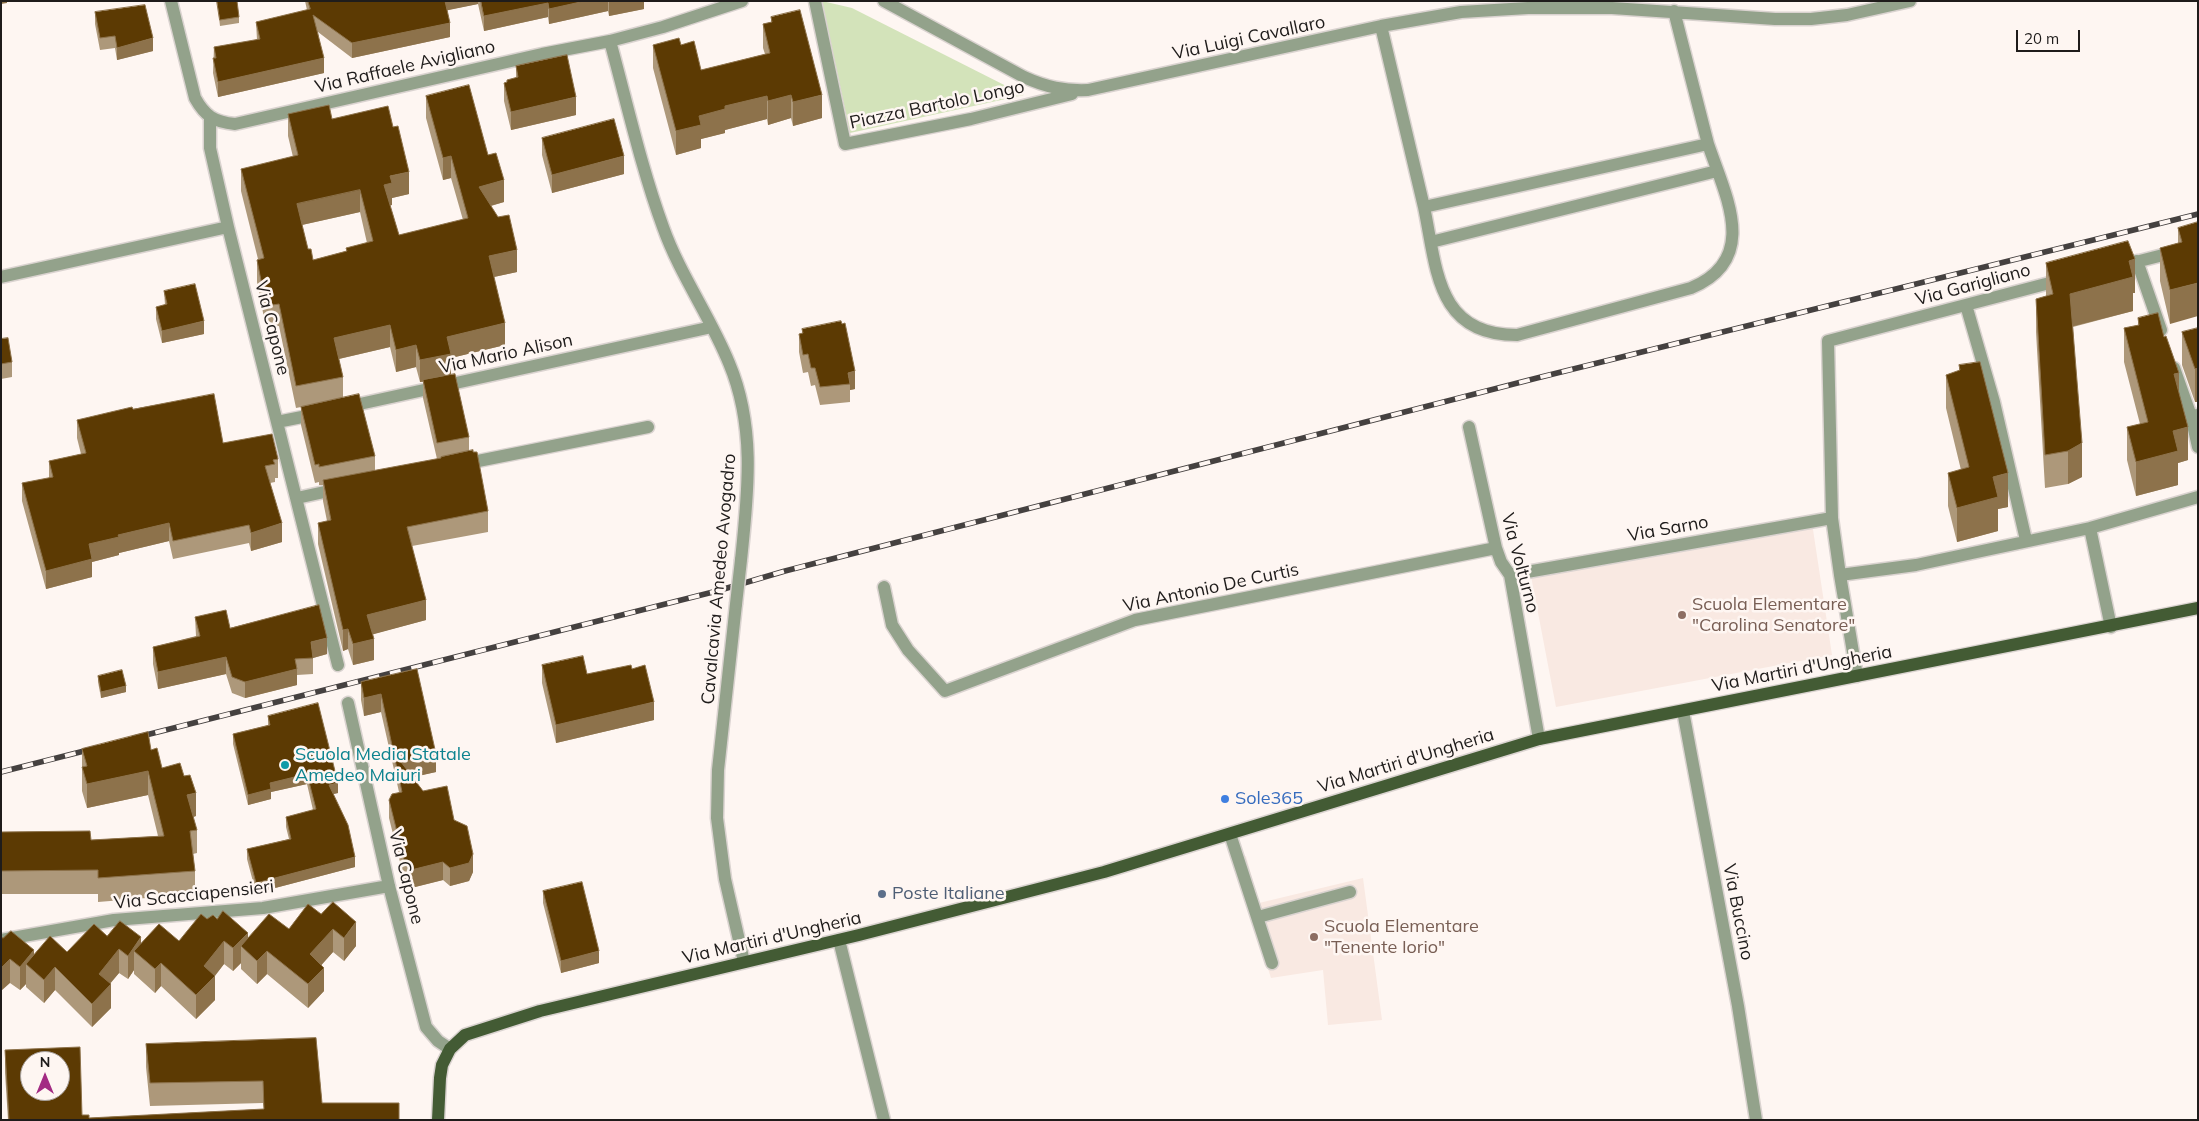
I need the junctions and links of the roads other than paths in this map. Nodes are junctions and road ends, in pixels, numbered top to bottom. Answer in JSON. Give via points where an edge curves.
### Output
{"nodes":[{"id":1,"x":171,"y":1,"type":"edge"},
{"id":2,"x":742,"y":1,"type":"edge"},
{"id":3,"x":816,"y":1,"type":"edge"},
{"id":4,"x":884,"y":1,"type":"edge"},
{"id":5,"x":1910,"y":1,"type":"edge"},
{"id":6,"x":1674,"y":11,"type":"junction"},
{"id":7,"x":1381,"y":26,"type":"junction"},
{"id":8,"x":610,"y":41,"type":"junction"},
{"id":9,"x":1088,"y":90,"type":"junction"},
{"id":10,"x":210,"y":118,"type":"junction"},
{"id":11,"x":1708,"y":144,"type":"junction"},
{"id":12,"x":1717,"y":172,"type":"junction"},
{"id":13,"x":1424,"y":207,"type":"junction"},
{"id":14,"x":228,"y":227,"type":"junction"},
{"id":15,"x":1431,"y":242,"type":"junction"},
{"id":16,"x":2198,"y":246,"type":"edge"},
{"id":17,"x":2137,"y":261,"type":"junction"},
{"id":18,"x":2106,"y":269,"type":"edge"},
{"id":19,"x":2078,"y":276,"type":"edge"},
{"id":20,"x":1,"y":277,"type":"edge"},
{"id":21,"x":1966,"y":306,"type":"junction"},
{"id":22,"x":712,"y":327,"type":"junction"},
{"id":23,"x":2164,"y":338,"type":"edge"},
{"id":24,"x":2170,"y":356,"type":"edge"},
{"id":25,"x":2194,"y":416,"type":"edge"},
{"id":26,"x":277,"y":422,"type":"junction"},
{"id":27,"x":648,"y":427,"type":"dead end"},
{"id":28,"x":1469,"y":427,"type":"dead end"},
{"id":29,"x":2198,"y":447,"type":"edge"},
{"id":30,"x":453,"y":466,"type":"edge"},
{"id":31,"x":355,"y":486,"type":"edge"},
{"id":32,"x":2198,"y":497,"type":"edge"},
{"id":33,"x":297,"y":498,"type":"junction"},
{"id":34,"x":1832,"y":518,"type":"junction"},
{"id":35,"x":2090,"y":528,"type":"junction"},
{"id":36,"x":2026,"y":540,"type":"junction"},
{"id":37,"x":1496,"y":548,"type":"junction"},
{"id":38,"x":1510,"y":575,"type":"junction"},
{"id":39,"x":1840,"y":575,"type":"junction"},
{"id":40,"x":884,"y":587,"type":"dead end"},
{"id":41,"x":2198,"y":608,"type":"edge"},
{"id":42,"x":2111,"y":627,"type":"junction"},
{"id":43,"x":338,"y":665,"type":"dead end"},
{"id":44,"x":1857,"y":676,"type":"junction"},
{"id":45,"x":348,"y":703,"type":"dead end"},
{"id":46,"x":1683,"y":711,"type":"junction"},
{"id":47,"x":1539,"y":739,"type":"junction"},
{"id":48,"x":1230,"y":834,"type":"junction"},
{"id":49,"x":389,"y":886,"type":"junction"},
{"id":50,"x":1350,"y":892,"type":"dead end"},
{"id":51,"x":1258,"y":917,"type":"junction"},
{"id":52,"x":1,"y":940,"type":"edge"},
{"id":53,"x":839,"y":940,"type":"junction"},
{"id":54,"x":744,"y":962,"type":"junction"},
{"id":55,"x":1272,"y":963,"type":"dead end"},
{"id":56,"x":450,"y":1049,"type":"junction"},
{"id":57,"x":438,"y":1120,"type":"edge"},
{"id":58,"x":884,"y":1120,"type":"edge"},
{"id":59,"x":1756,"y":1120,"type":"edge"}],
"edges":[{"from":1,"to":10,"type":"street","via":[[195,98]]},
{"from":2,"to":8,"type":"street"},
{"from":3,"to":9,"type":"street","name":"Piazza Bartolo Longo","via":[[845,144]]},
{"from":4,"to":9,"type":"street","name":"Via Luigi Cavallaro","via":[[1042,85]]},
{"from":5,"to":6,"type":"street","name":"Via Luigi Cavallaro","via":[[1848,15],[1811,19]]},
{"from":6,"to":7,"type":"street","name":"Via Luigi Cavallaro","via":[[1488,10],[1429,16]]},
{"from":6,"to":11,"type":"street"},
{"from":7,"to":9,"type":"street","name":"Via Luigi Cavallaro"},
{"from":7,"to":13,"type":"street"},
{"from":8,"to":10,"type":"street","name":"Via Raffaele Avigliano","via":[[250,122],[221,123]]},
{"from":8,"to":22,"type":"street","name":"Cavalcavia Amedeo Avogadro","via":[[662,226],[676,262]]},
{"from":10,"to":14,"type":"street","name":"Via Capone","via":[[210,148]]},
{"from":11,"to":12,"type":"street"},
{"from":11,"to":13,"type":"street"},
{"from":12,"to":15,"type":"street"},
{"from":12,"to":15,"type":"street","via":[[1734,233],[1731,252],[1709,281],[1517,335],[1495,335],[1474,328],[1457,315],[1444,297]]},
{"from":13,"to":15,"type":"street"},
{"from":14,"to":20,"type":"street"},
{"from":14,"to":26,"type":"street","name":"Via Capone"},
{"from":16,"to":17,"type":"street"},
{"from":17,"to":18,"type":"street"},
{"from":17,"to":23,"type":"street"},
{"from":19,"to":21,"type":"street","name":"Via Garigliano"},
{"from":21,"to":34,"type":"street","name":"Via Garigliano","via":[[1828,341]]},
{"from":21,"to":36,"type":"street","via":[[1994,402]]},
{"from":22,"to":26,"type":"street","name":"Via Mario Alison"},
{"from":22,"to":54,"type":"street","name":"Cavalcavia Amedeo Avogadro","bridge":true,"via":[[736,384],[747,429],[749,477],[718,770],[717,818],[725,879]]},
{"from":24,"to":25,"type":"street"},
{"from":25,"to":29,"type":"street"},
{"from":26,"to":33,"type":"street","name":"Via Capone"},
{"from":27,"to":30,"type":"street"},
{"from":28,"to":37,"type":"street","name":"Via Volturno"},
{"from":31,"to":33,"type":"street"},
{"from":32,"to":35,"type":"street"},
{"from":33,"to":43,"type":"street","name":"Via Capone"},
{"from":34,"to":38,"type":"street","name":"Via Sarno"},
{"from":34,"to":39,"type":"street"},
{"from":35,"to":36,"type":"street"},
{"from":35,"to":42,"type":"street"},
{"from":36,"to":39,"type":"street","via":[[1916,565]]},
{"from":37,"to":38,"type":"street","name":"Via Volturno"},
{"from":37,"to":40,"type":"street","name":"Via Antonio De Curtis","via":[[1135,620],[945,691],[908,650],[892,625]]},
{"from":38,"to":47,"type":"street","name":"Via Volturno"},
{"from":39,"to":44,"type":"street"},
{"from":41,"to":42,"type":"main road","name":"Via Martiri d'Ungheria"},
{"from":42,"to":44,"type":"main road","name":"Via Martiri d'Ungheria"},
{"from":44,"to":46,"type":"main road","name":"Via Martiri d'Ungheria"},
{"from":45,"to":49,"type":"street","name":"Via Capone"},
{"from":46,"to":47,"type":"main road","name":"Via Martiri d'Ungheria"},
{"from":46,"to":59,"type":"street","name":"Via Buccino"},
{"from":47,"to":48,"type":"main road","name":"Via Martiri d'Ungheria"},
{"from":48,"to":51,"type":"street"},
{"from":48,"to":53,"type":"main road","name":"Via Martiri d'Ungheria","via":[[1104,872]]},
{"from":49,"to":52,"type":"street","name":"Via Scacciapensieri","via":[[263,908],[114,920]]},
{"from":49,"to":56,"type":"street","name":"Via Capone","via":[[426,1027]]},
{"from":50,"to":51,"type":"street"},
{"from":51,"to":55,"type":"street"},
{"from":53,"to":54,"type":"main road","name":"Via Martiri d'Ungheria"},
{"from":53,"to":58,"type":"street"},
{"from":54,"to":56,"type":"main road","name":"Via Martiri d'Ungheria","via":[[531,1014],[465,1035]]},
{"from":56,"to":57,"type":"main road","name":"Via Martiri d'Ungheria","via":[[442,1065]]}]}
